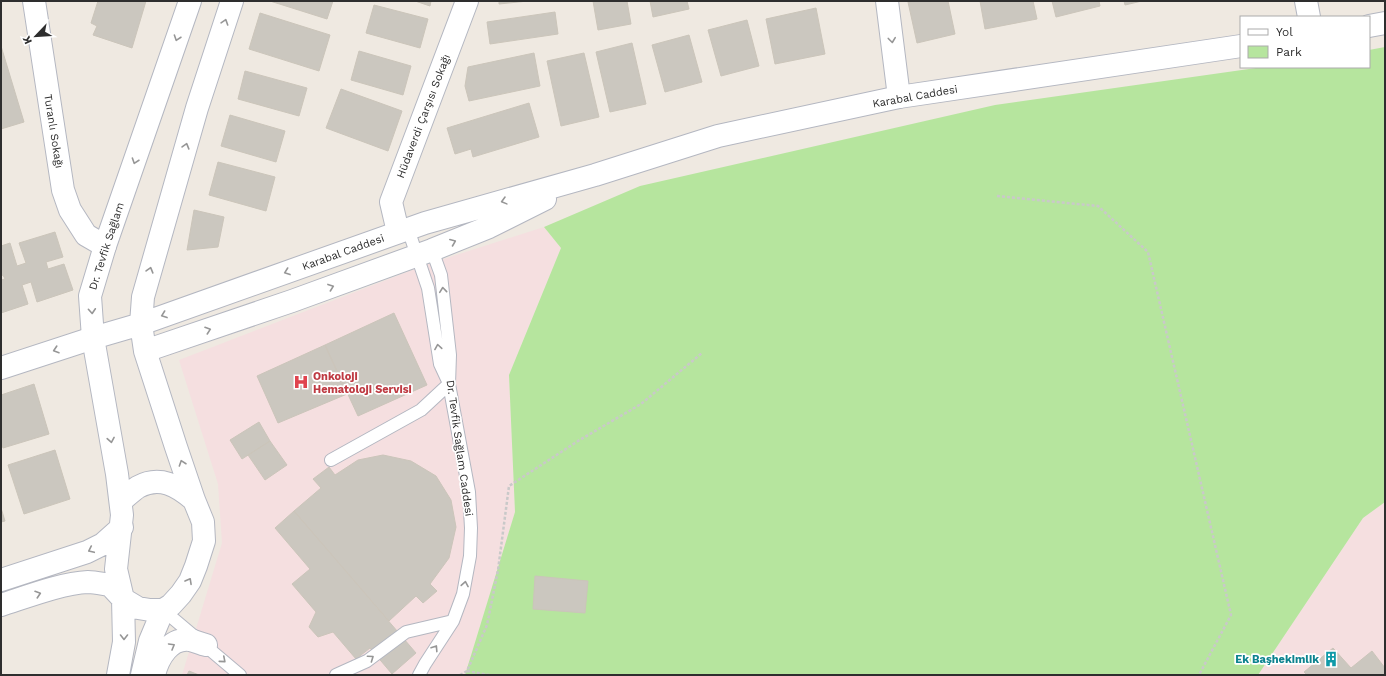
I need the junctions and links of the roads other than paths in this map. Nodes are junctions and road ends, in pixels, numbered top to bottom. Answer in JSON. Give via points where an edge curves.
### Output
{"nodes":[{"id":1,"x":34,"y":1,"type":"edge"},
{"id":2,"x":190,"y":1,"type":"edge"},
{"id":3,"x":232,"y":1,"type":"edge"},
{"id":4,"x":467,"y":1,"type":"edge"},
{"id":5,"x":887,"y":1,"type":"edge"},
{"id":6,"x":1306,"y":1,"type":"edge"},
{"id":7,"x":1309,"y":16,"type":"edge"},
{"id":8,"x":1385,"y":23,"type":"edge"},
{"id":9,"x":1370,"y":26,"type":"edge"},
{"id":10,"x":1240,"y":46,"type":"edge"},
{"id":11,"x":899,"y":97,"type":"junction"},
{"id":12,"x":595,"y":176,"type":"junction"},
{"id":13,"x":403,"y":230,"type":"junction"},
{"id":14,"x":104,"y":246,"type":"junction"},
{"id":15,"x":425,"y":253,"type":"junction"},
{"id":16,"x":141,"y":324,"type":"junction"},
{"id":17,"x":93,"y":338,"type":"junction"},
{"id":18,"x":145,"y":351,"type":"junction"},
{"id":19,"x":1,"y":368,"type":"edge"},
{"id":20,"x":449,"y":384,"type":"junction"},
{"id":21,"x":331,"y":460,"type":"dead end"},
{"id":22,"x":194,"y":500,"type":"junction"},
{"id":23,"x":121,"y":501,"type":"junction"},
{"id":24,"x":122,"y":527,"type":"junction"},
{"id":25,"x":1,"y":580,"type":"edge"},
{"id":26,"x":123,"y":599,"type":"junction"},
{"id":27,"x":1,"y":605,"type":"edge"},
{"id":28,"x":163,"y":610,"type":"junction"},
{"id":29,"x":452,"y":621,"type":"junction"},
{"id":30,"x":206,"y":645,"type":"junction"},
{"id":31,"x":118,"y":675,"type":"edge"},
{"id":32,"x":142,"y":675,"type":"edge"},
{"id":33,"x":154,"y":675,"type":"edge"},
{"id":34,"x":240,"y":675,"type":"edge"},
{"id":35,"x":336,"y":675,"type":"edge"},
{"id":36,"x":420,"y":675,"type":"edge"}],
"edges":[{"from":1,"to":14,"type":"street","name":"Turanlı Sokağı","via":[[63,190],[70,210],[86,235]]},
{"from":2,"to":14,"type":"street","name":"Dr. Tevfik Sağlam","one_way":true},
{"from":16,"to":3,"type":"street","one_way":true,"via":[[142,296],[197,108]]},
{"from":4,"to":13,"type":"street","name":"Hüdaverdi Çarşısı Sokağı","via":[[391,202]]},
{"from":5,"to":11,"type":"street","one_way":true},
{"from":6,"to":7,"type":"street"},
{"from":8,"to":9,"type":"street"},
{"from":10,"to":11,"type":"street","name":"Karabal Caddesi"},
{"from":11,"to":12,"type":"street","name":"Karabal Caddesi","via":[[718,136]]},
{"from":12,"to":13,"type":"street","name":"Karabal Caddesi","one_way":true},
{"from":15,"to":12,"type":"street","name":"Karabal Caddesi","one_way":true,"via":[[489,227]]},
{"from":13,"to":15,"type":"lane"},
{"from":13,"to":16,"type":"street","name":"Karabal Caddesi","one_way":true},
{"from":14,"to":17,"type":"street","name":"Dr. Tevfik Sağlam","one_way":true,"via":[[90,296]]},
{"from":18,"to":15,"type":"street","name":"Karabal Caddesi","one_way":true,"via":[[292,302]]},
{"from":20,"to":15,"type":"lane","one_way":true,"via":[[440,364]]},
{"from":20,"to":15,"type":"lane","name":"Dr. Tevfik Sağlam Caddesi","one_way":true,"via":[[450,355],[441,275]]},
{"from":16,"to":17,"type":"street","name":"Karabal Caddesi"},
{"from":16,"to":18,"type":"street"},
{"from":17,"to":19,"type":"street","name":"Karabal Caddesi","one_way":true},
{"from":17,"to":23,"type":"street","name":"Dr. Tevfik Sağlam","one_way":true},
{"from":22,"to":18,"type":"street","one_way":true},
{"from":20,"to":21,"type":"lane","via":[[421,410]]},
{"from":29,"to":20,"type":"lane","name":"Dr. Tevfik Sağlam Caddesi","one_way":true,"via":[[463,594],[470,556],[471,528],[468,492]]},
{"from":22,"to":23,"type":"street","via":[[175,485],[153,482],[139,487]]},
{"from":28,"to":22,"type":"street","one_way":true,"via":[[171,605],[190,581],[204,542],[203,522]]},
{"from":23,"to":24,"type":"street"},
{"from":24,"to":25,"type":"street","one_way":true,"via":[[103,544],[87,552]]},
{"from":24,"to":26,"type":"street","via":[[116,569]]},
{"from":27,"to":26,"type":"street","one_way":true,"via":[[52,589],[88,582],[110,585]]},
{"from":26,"to":28,"type":"street","via":[[138,608]]},
{"from":26,"to":31,"type":"street","one_way":true,"via":[[124,642]]},
{"from":28,"to":30,"type":"lane"},
{"from":28,"to":32,"type":"street","via":[[150,641]]},
{"from":35,"to":29,"type":"lane","one_way":true,"via":[[367,661],[406,632]]},
{"from":36,"to":29,"type":"lane","name":"Dr. Tevfik Sağlam Caddesi","one_way":true},
{"from":33,"to":30,"type":"street","one_way":true,"via":[[168,646],[189,640]]},
{"from":30,"to":34,"type":"lane","one_way":true}]}
